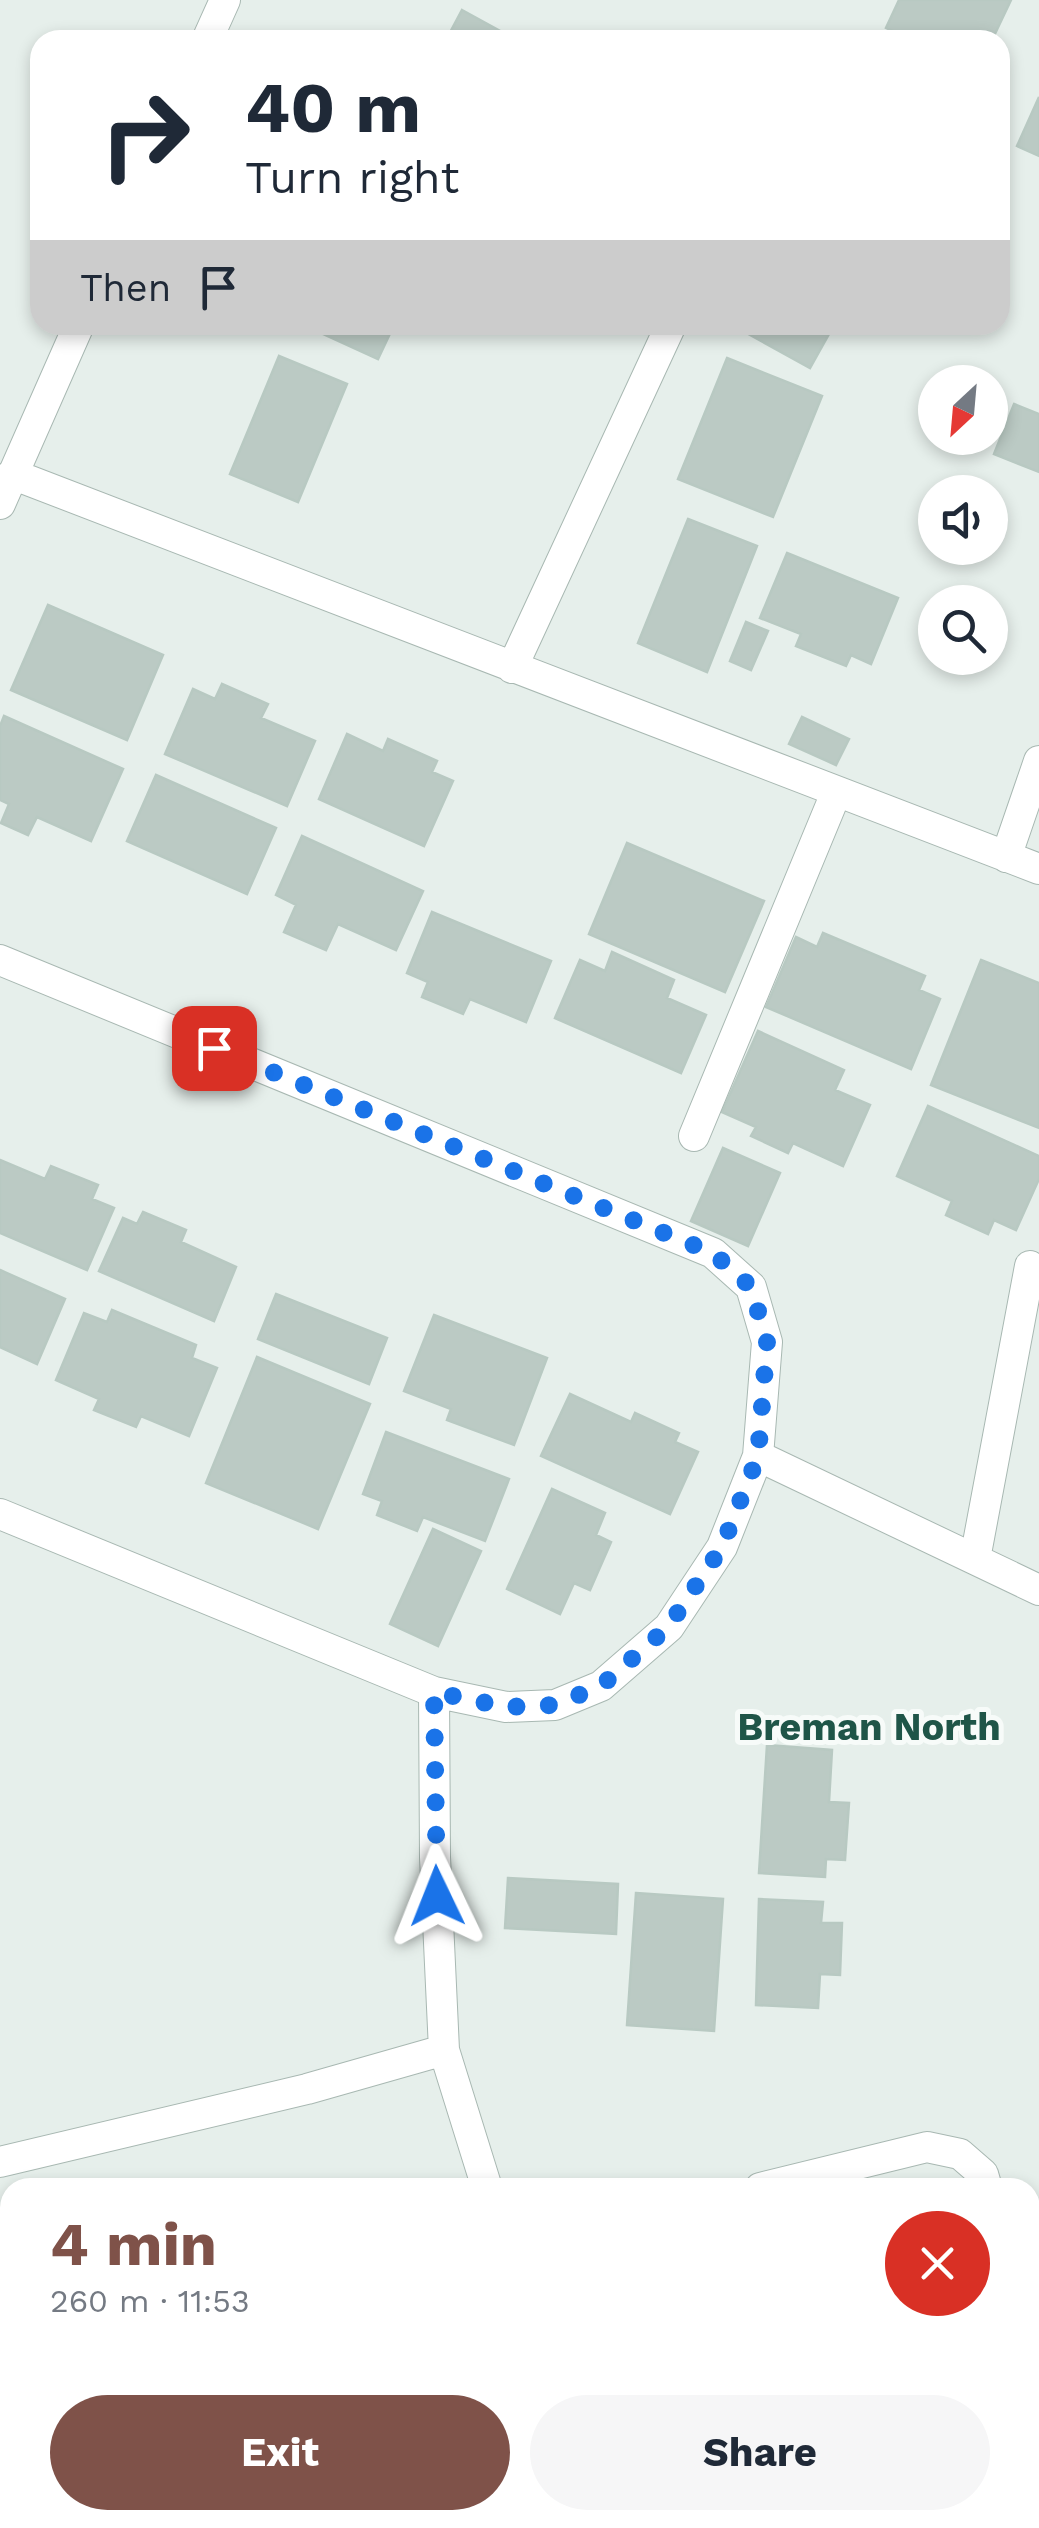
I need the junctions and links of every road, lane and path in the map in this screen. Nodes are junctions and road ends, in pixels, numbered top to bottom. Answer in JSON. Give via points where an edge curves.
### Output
{"nodes":[{"id":1,"x":225,"y":0,"type":"edge"},
{"id":2,"x":212,"y":30,"type":"edge"},
{"id":3,"x":75,"y":335,"type":"edge"},
{"id":4,"x":666,"y":335,"type":"edge"},
{"id":5,"x":12,"y":474,"type":"junction"},
{"id":6,"x":0,"y":504,"type":"edge"},
{"id":7,"x":512,"y":668,"type":"junction"},
{"id":8,"x":1039,"y":761,"type":"edge"},
{"id":9,"x":836,"y":793,"type":"junction"},
{"id":10,"x":1006,"y":857,"type":"junction"},
{"id":11,"x":1039,"y":870,"type":"edge"},
{"id":12,"x":0,"y":960,"type":"edge"},
{"id":13,"x":694,"y":1136,"type":"dead end"},
{"id":14,"x":1030,"y":1266,"type":"dead end"},
{"id":15,"x":758,"y":1456,"type":"junction"},
{"id":16,"x":0,"y":1514,"type":"edge"},
{"id":17,"x":976,"y":1559,"type":"junction"},
{"id":18,"x":1039,"y":1590,"type":"edge"},
{"id":19,"x":434,"y":1692,"type":"junction"},
{"id":20,"x":444,"y":2050,"type":"junction"},
{"id":21,"x":0,"y":2162,"type":"edge"},
{"id":22,"x":484,"y":2178,"type":"edge"},
{"id":23,"x":801,"y":2178,"type":"edge"},
{"id":24,"x":983,"y":2178,"type":"edge"}],
"edges":[{"from":1,"to":2,"type":"street"},
{"from":3,"to":5,"type":"street"},
{"from":4,"to":7,"type":"street"},
{"from":5,"to":6,"type":"street"},
{"from":5,"to":7,"type":"street"},
{"from":7,"to":9,"type":"street"},
{"from":8,"to":10,"type":"street"},
{"from":9,"to":10,"type":"street"},
{"from":9,"to":13,"type":"street"},
{"from":10,"to":11,"type":"street"},
{"from":12,"to":15,"type":"street","via":[[713,1253],[751,1287],[767,1342]]},
{"from":14,"to":17,"type":"street"},
{"from":15,"to":17,"type":"street"},
{"from":15,"to":19,"type":"street","via":[[722,1547],[668,1627],[601,1686],[554,1705],[506,1707]]},
{"from":16,"to":19,"type":"street"},
{"from":17,"to":18,"type":"street"},
{"from":19,"to":20,"type":"street"},
{"from":20,"to":21,"type":"street"},
{"from":20,"to":22,"type":"street"},
{"from":23,"to":24,"type":"street","via":[[927,2147],[960,2154]]}]}
